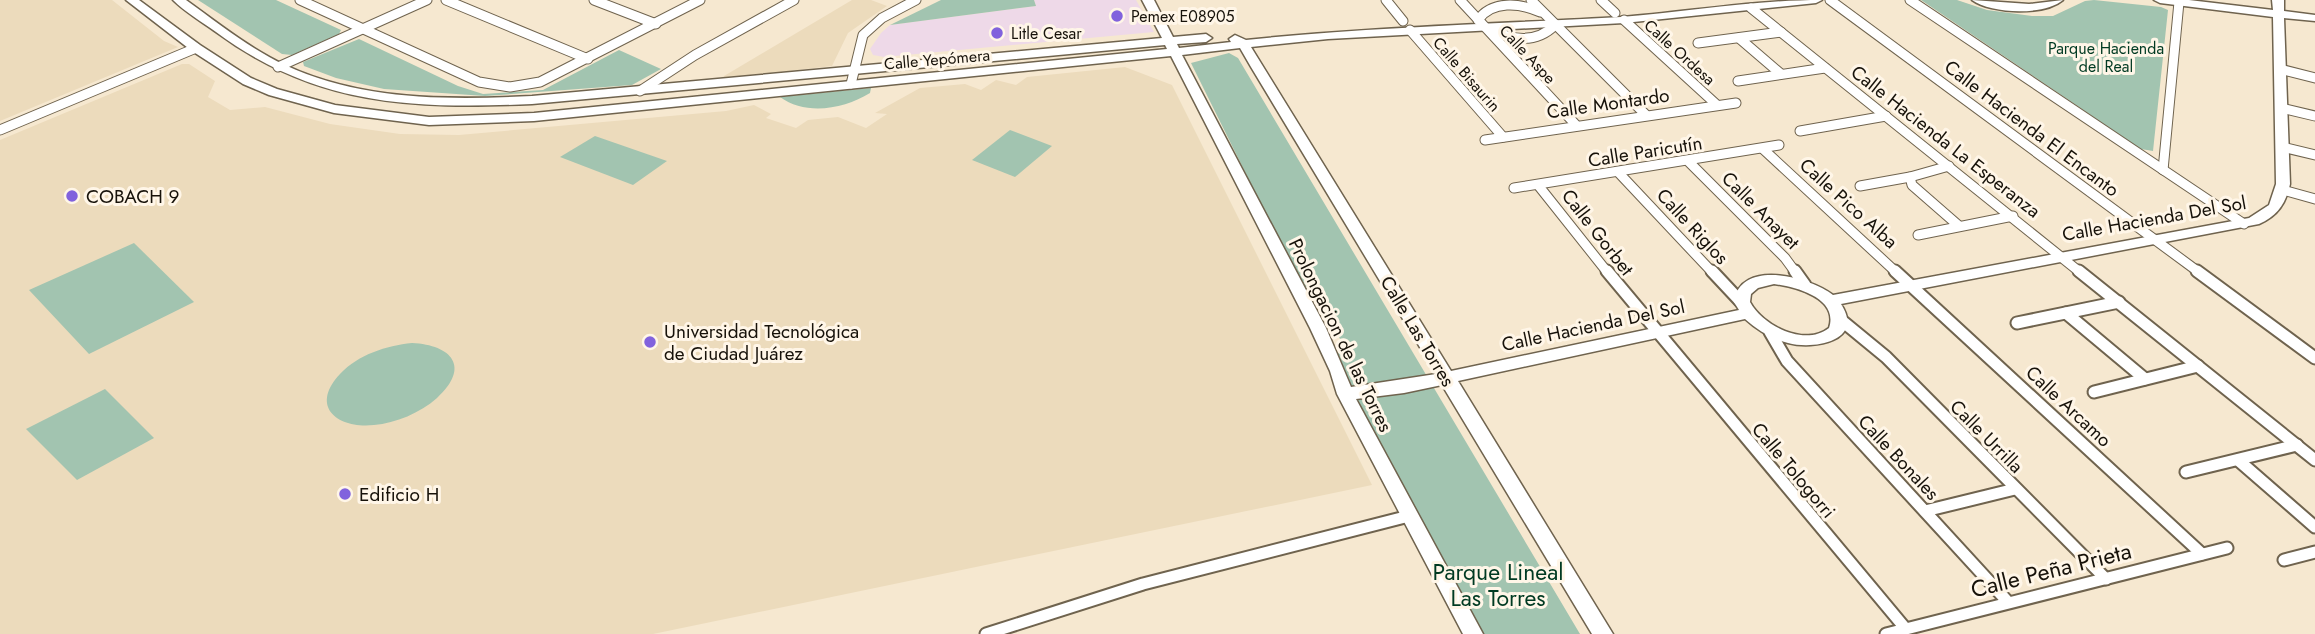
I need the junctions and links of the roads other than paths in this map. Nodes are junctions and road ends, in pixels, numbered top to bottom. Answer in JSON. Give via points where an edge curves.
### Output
{"nodes":[{"id":1,"x":179,"y":0,"type":"edge"},
{"id":2,"x":300,"y":0,"type":"edge"},
{"id":3,"x":427,"y":0,"type":"edge"},
{"id":4,"x":446,"y":0,"type":"edge"},
{"id":5,"x":594,"y":0,"type":"edge"},
{"id":6,"x":700,"y":0,"type":"edge"},
{"id":7,"x":794,"y":0,"type":"edge"},
{"id":8,"x":892,"y":0,"type":"edge"},
{"id":9,"x":916,"y":0,"type":"edge"},
{"id":10,"x":1148,"y":0,"type":"edge"},
{"id":11,"x":1386,"y":0,"type":"edge"},
{"id":12,"x":1460,"y":0,"type":"edge"},
{"id":13,"x":1531,"y":0,"type":"edge"},
{"id":14,"x":1601,"y":0,"type":"edge"},
{"id":15,"x":1816,"y":0,"type":"edge"},
{"id":16,"x":1830,"y":0,"type":"edge"},
{"id":17,"x":1910,"y":0,"type":"edge"},
{"id":18,"x":1978,"y":0,"type":"edge"},
{"id":19,"x":2057,"y":0,"type":"edge"},
{"id":20,"x":2160,"y":0,"type":"edge"},
{"id":21,"x":2220,"y":0,"type":"edge"},
{"id":22,"x":136,"y":1,"type":"edge"},
{"id":23,"x":1744,"y":2,"type":"edge"},
{"id":24,"x":2179,"y":2,"type":"junction"},
{"id":25,"x":905,"y":5,"type":"junction"},
{"id":26,"x":2278,"y":7,"type":"edge"},
{"id":27,"x":2315,"y":10,"type":"edge"},
{"id":28,"x":1620,"y":17,"type":"junction"},
{"id":29,"x":2315,"y":18,"type":"edge"},
{"id":30,"x":1552,"y":21,"type":"junction"},
{"id":31,"x":656,"y":24,"type":"junction"},
{"id":32,"x":1481,"y":24,"type":"junction"},
{"id":33,"x":1406,"y":25,"type":"junction"},
{"id":34,"x":363,"y":28,"type":"junction"},
{"id":35,"x":1781,"y":33,"type":"junction"},
{"id":36,"x":1226,"y":36,"type":"junction"},
{"id":37,"x":1739,"y":38,"type":"junction"},
{"id":38,"x":1698,"y":43,"type":"dead end"},
{"id":39,"x":1243,"y":44,"type":"junction"},
{"id":40,"x":1172,"y":47,"type":"junction"},
{"id":41,"x":196,"y":48,"type":"junction"},
{"id":42,"x":588,"y":59,"type":"junction"},
{"id":43,"x":278,"y":67,"type":"junction"},
{"id":44,"x":1825,"y":68,"type":"junction"},
{"id":45,"x":855,"y":69,"type":"junction"},
{"id":46,"x":2280,"y":69,"type":"junction"},
{"id":47,"x":1781,"y":74,"type":"junction"},
{"id":48,"x":2315,"y":78,"type":"edge"},
{"id":49,"x":1738,"y":81,"type":"dead end"},
{"id":50,"x":851,"y":84,"type":"junction"},
{"id":51,"x":640,"y":90,"type":"junction"},
{"id":52,"x":1736,"y":103,"type":"dead end"},
{"id":53,"x":1717,"y":105,"type":"junction"},
{"id":54,"x":2281,"y":108,"type":"junction"},
{"id":55,"x":1646,"y":115,"type":"junction"},
{"id":56,"x":1886,"y":116,"type":"junction"},
{"id":57,"x":2315,"y":116,"type":"edge"},
{"id":58,"x":1576,"y":125,"type":"junction"},
{"id":59,"x":0,"y":130,"type":"edge"},
{"id":60,"x":1800,"y":131,"type":"dead end"},
{"id":61,"x":1503,"y":137,"type":"junction"},
{"id":62,"x":1485,"y":139,"type":"dead end"},
{"id":63,"x":1779,"y":145,"type":"dead end"},
{"id":64,"x":2282,"y":146,"type":"junction"},
{"id":65,"x":1763,"y":149,"type":"junction"},
{"id":66,"x":2315,"y":155,"type":"edge"},
{"id":67,"x":1689,"y":162,"type":"junction"},
{"id":68,"x":1949,"y":166,"type":"junction"},
{"id":69,"x":2162,"y":170,"type":"junction"},
{"id":70,"x":1618,"y":172,"type":"junction"},
{"id":71,"x":1910,"y":177,"type":"junction"},
{"id":72,"x":1538,"y":184,"type":"junction"},
{"id":73,"x":1860,"y":186,"type":"dead end"},
{"id":74,"x":1514,"y":188,"type":"dead end"},
{"id":75,"x":2283,"y":191,"type":"junction"},
{"id":76,"x":2315,"y":199,"type":"edge"},
{"id":77,"x":2013,"y":216,"type":"junction"},
{"id":78,"x":2244,"y":224,"type":"junction"},
{"id":79,"x":1959,"y":226,"type":"junction"},
{"id":80,"x":1919,"y":235,"type":"dead end"},
{"id":81,"x":2153,"y":241,"type":"junction"},
{"id":82,"x":2063,"y":256,"type":"junction"},
{"id":83,"x":1911,"y":284,"type":"junction"},
{"id":84,"x":1804,"y":285,"type":"junction"},
{"id":85,"x":1830,"y":301,"type":"junction"},
{"id":86,"x":2119,"y":302,"type":"junction"},
{"id":87,"x":1745,"y":308,"type":"junction"},
{"id":88,"x":2066,"y":313,"type":"junction"},
{"id":89,"x":1840,"y":320,"type":"junction"},
{"id":90,"x":2017,"y":323,"type":"dead end"},
{"id":91,"x":1770,"y":332,"type":"junction"},
{"id":92,"x":1657,"y":334,"type":"junction"},
{"id":93,"x":2315,"y":358,"type":"edge"},
{"id":94,"x":2198,"y":366,"type":"junction"},
{"id":95,"x":1447,"y":377,"type":"junction"},
{"id":96,"x":2145,"y":379,"type":"junction"},
{"id":97,"x":2094,"y":392,"type":"dead end"},
{"id":98,"x":1345,"y":394,"type":"junction"},
{"id":99,"x":2297,"y":445,"type":"junction"},
{"id":100,"x":2238,"y":460,"type":"junction"},
{"id":101,"x":2315,"y":460,"type":"edge"},
{"id":102,"x":2186,"y":472,"type":"dead end"},
{"id":103,"x":2015,"y":488,"type":"junction"},
{"id":104,"x":1925,"y":511,"type":"junction"},
{"id":105,"x":1409,"y":516,"type":"junction"},
{"id":106,"x":2315,"y":527,"type":"edge"},
{"id":107,"x":2227,"y":548,"type":"dead end"},
{"id":108,"x":2315,"y":552,"type":"edge"},
{"id":109,"x":2202,"y":554,"type":"junction"},
{"id":110,"x":2284,"y":560,"type":"dead end"},
{"id":111,"x":2106,"y":579,"type":"junction"},
{"id":112,"x":2008,"y":602,"type":"junction"},
{"id":113,"x":1905,"y":628,"type":"junction"},
{"id":114,"x":986,"y":634,"type":"edge"},
{"id":115,"x":1473,"y":634,"type":"edge"},
{"id":116,"x":1604,"y":634,"type":"edge"},
{"id":117,"x":1886,"y":634,"type":"edge"}],
"edges":[{"from":1,"to":43,"type":"main road","name":"Calle Yepómera"},
{"from":2,"to":34,"type":"street"},
{"from":3,"to":34,"type":"street"},
{"from":4,"to":42,"type":"street"},
{"from":5,"to":31,"type":"street"},
{"from":6,"to":31,"type":"street"},
{"from":7,"to":51,"type":"street"},
{"from":8,"to":25,"type":"street"},
{"from":9,"to":25,"type":"street"},
{"from":10,"to":40,"type":"main road","name":"Prolongacion de las Torres"},
{"from":11,"to":33,"type":"street","name":"Calle Bisaurin"},
{"from":12,"to":32,"type":"street","name":"Calle Aspe"},
{"from":13,"to":30,"type":"street"},
{"from":14,"to":28,"type":"street","name":"Calle Ordesa"},
{"from":15,"to":23,"type":"main road","name":"Calle Yepómera"},
{"from":16,"to":81,"type":"street","name":"Calle Hacienda El Encanto"},
{"from":17,"to":69,"type":"street"},
{"from":18,"to":19,"type":"main road","via":[[2024,7]]},
{"from":20,"to":24,"type":"main road"},
{"from":21,"to":26,"type":"main road"},
{"from":22,"to":41,"type":"main road","name":"Calle Yepómera"},
{"from":23,"to":28,"type":"main road","name":"Calle Yepómera"},
{"from":23,"to":35,"type":"street","name":"Calle Hacienda La Esperanza"},
{"from":24,"to":26,"type":"main road"},
{"from":24,"to":69,"type":"street"},
{"from":25,"to":45,"type":"street","via":[[863,35]]},
{"from":26,"to":27,"type":"main road"},
{"from":26,"to":29,"type":"main road"},
{"from":26,"to":46,"type":"main road"},
{"from":28,"to":30,"type":"main road","name":"Calle Yepómera"},
{"from":28,"to":53,"type":"street","name":"Calle Ordesa"},
{"from":30,"to":32,"type":"main road","name":"Calle Yepómera"},
{"from":30,"to":32,"type":"street","via":[[1527,7],[1503,4],[1484,10]]},
{"from":30,"to":55,"type":"street"},
{"from":31,"to":42,"type":"street"},
{"from":32,"to":33,"type":"main road","name":"Calle Yepómera"},
{"from":32,"to":58,"type":"street","name":"Calle Aspe"},
{"from":33,"to":36,"type":"main road","name":"Calle Yepómera"},
{"from":33,"to":39,"type":"main road","name":"Calle Yepómera"},
{"from":33,"to":61,"type":"street","name":"Calle Bisaurin"},
{"from":34,"to":42,"type":"street","via":[[496,86],[532,85]]},
{"from":34,"to":43,"type":"street"},
{"from":35,"to":37,"type":"street"},
{"from":35,"to":44,"type":"street","name":"Calle Hacienda La Esperanza"},
{"from":36,"to":39,"type":"main road"},
{"from":36,"to":40,"type":"main road","name":"Calle Yepómera"},
{"from":37,"to":38,"type":"street"},
{"from":37,"to":47,"type":"street"},
{"from":39,"to":40,"type":"main road","name":"Calle Yepómera"},
{"from":39,"to":95,"type":"main road","name":"Calle Las Torres"},
{"from":40,"to":45,"type":"main road","name":"Calle Yepómera"},
{"from":40,"to":50,"type":"main road","name":"Calle Yepómera","via":[[962,75]]},
{"from":40,"to":98,"type":"main road","name":"Prolongacion de las Torres","via":[[1318,328]]},
{"from":41,"to":50,"type":"main road","name":"Calle Yepómera","via":[[247,81],[299,100],[429,121],[534,117]]},
{"from":41,"to":59,"type":"street"},
{"from":43,"to":51,"type":"main road","name":"Calle Yepómera","via":[[334,87],[422,100],[508,101]]},
{"from":44,"to":47,"type":"street"},
{"from":44,"to":56,"type":"street","name":"Calle Hacienda La Esperanza"},
{"from":45,"to":50,"type":"street"},
{"from":45,"to":51,"type":"main road","name":"Calle Yepómera"},
{"from":46,"to":48,"type":"street"},
{"from":46,"to":54,"type":"main road"},
{"from":47,"to":49,"type":"street"},
{"from":52,"to":53,"type":"street","name":"Calle Montardo"},
{"from":53,"to":55,"type":"street","name":"Calle Montardo"},
{"from":54,"to":57,"type":"street"},
{"from":54,"to":64,"type":"main road"},
{"from":55,"to":58,"type":"street","name":"Calle Montardo"},
{"from":56,"to":60,"type":"street"},
{"from":56,"to":68,"type":"street","name":"Calle Hacienda La Esperanza"},
{"from":58,"to":61,"type":"street","name":"Calle Montardo"},
{"from":61,"to":62,"type":"street","name":"Calle Montardo"},
{"from":63,"to":65,"type":"street","name":"Calle Paricutín"},
{"from":64,"to":66,"type":"street"},
{"from":64,"to":75,"type":"main road"},
{"from":65,"to":67,"type":"street","name":"Calle Paricutín"},
{"from":65,"to":83,"type":"street","name":"Calle Pico Alba"},
{"from":67,"to":70,"type":"street","name":"Calle Paricutín"},
{"from":67,"to":84,"type":"street","name":"Calle Anayet","via":[[1784,258]]},
{"from":68,"to":71,"type":"street"},
{"from":68,"to":77,"type":"street","name":"Calle Hacienda La Esperanza"},
{"from":69,"to":78,"type":"street"},
{"from":70,"to":72,"type":"street","name":"Calle Paricutín"},
{"from":70,"to":87,"type":"street","name":"Calle Riglos"},
{"from":71,"to":73,"type":"street"},
{"from":71,"to":79,"type":"street","via":[[1912,185]]},
{"from":72,"to":74,"type":"street","name":"Calle Paricutín"},
{"from":72,"to":92,"type":"street","name":"Calle Gorbet"},
{"from":75,"to":76,"type":"street"},
{"from":75,"to":78,"type":"main road","name":"Calle Hacienda Del Sol","via":[[2270,214]]},
{"from":77,"to":79,"type":"street"},
{"from":77,"to":82,"type":"street","name":"Calle Hacienda La Esperanza"},
{"from":78,"to":81,"type":"main road","name":"Calle Hacienda Del Sol"},
{"from":79,"to":80,"type":"street"},
{"from":81,"to":82,"type":"main road","name":"Calle Hacienda Del Sol"},
{"from":81,"to":93,"type":"street","name":"Calle Hacienda El Encanto"},
{"from":82,"to":83,"type":"main road","name":"Calle Hacienda Del Sol"},
{"from":82,"to":86,"type":"street","name":"Calle Hacienda La Esperanza"},
{"from":83,"to":85,"type":"main road","name":"Calle Hacienda Del Sol"},
{"from":83,"to":109,"type":"street","name":"Calle Arcamo"},
{"from":84,"to":85,"type":"main road"},
{"from":84,"to":87,"type":"main road","via":[[1760,281],[1743,293]]},
{"from":85,"to":89,"type":"main road"},
{"from":86,"to":88,"type":"street"},
{"from":86,"to":94,"type":"street","name":"Calle Hacienda La Esperanza"},
{"from":87,"to":91,"type":"main road"},
{"from":87,"to":92,"type":"main road","name":"Calle Hacienda Del Sol"},
{"from":88,"to":90,"type":"street"},
{"from":88,"to":96,"type":"street"},
{"from":89,"to":91,"type":"main road","via":[[1831,336],[1819,340]]},
{"from":89,"to":103,"type":"street","name":"Calle Urrilla","via":[[1886,357]]},
{"from":91,"to":104,"type":"street","name":"Calle Bonales","via":[[1787,361]]},
{"from":92,"to":95,"type":"main road","name":"Calle Hacienda Del Sol"},
{"from":92,"to":113,"type":"street","name":"Calle Tologorri"},
{"from":94,"to":96,"type":"street"},
{"from":94,"to":99,"type":"street","name":"Calle Hacienda La Esperanza"},
{"from":95,"to":98,"type":"main road","name":"Calle Hacienda Del Sol"},
{"from":95,"to":116,"type":"main road","name":"Calle Las Torres"},
{"from":96,"to":97,"type":"street"},
{"from":98,"to":105,"type":"main road","name":"Prolongacion de las Torres"},
{"from":99,"to":100,"type":"street"},
{"from":99,"to":101,"type":"street","name":"Calle Hacienda La Esperanza"},
{"from":100,"to":102,"type":"street"},
{"from":100,"to":106,"type":"street"},
{"from":103,"to":104,"type":"street"},
{"from":103,"to":111,"type":"street","name":"Calle Urrilla"},
{"from":104,"to":112,"type":"street","name":"Calle Bonales"},
{"from":105,"to":114,"type":"street","via":[[1143,584]]},
{"from":105,"to":115,"type":"main road","name":"Prolongacion de las Torres"},
{"from":107,"to":109,"type":"street","name":"Calle Peña Prieta"},
{"from":108,"to":110,"type":"street"},
{"from":109,"to":111,"type":"street","name":"Calle Peña Prieta"},
{"from":111,"to":112,"type":"street","name":"Calle Peña Prieta"},
{"from":112,"to":113,"type":"street","name":"Calle Peña Prieta"},
{"from":113,"to":117,"type":"street","name":"Calle Peña Prieta"}]}
